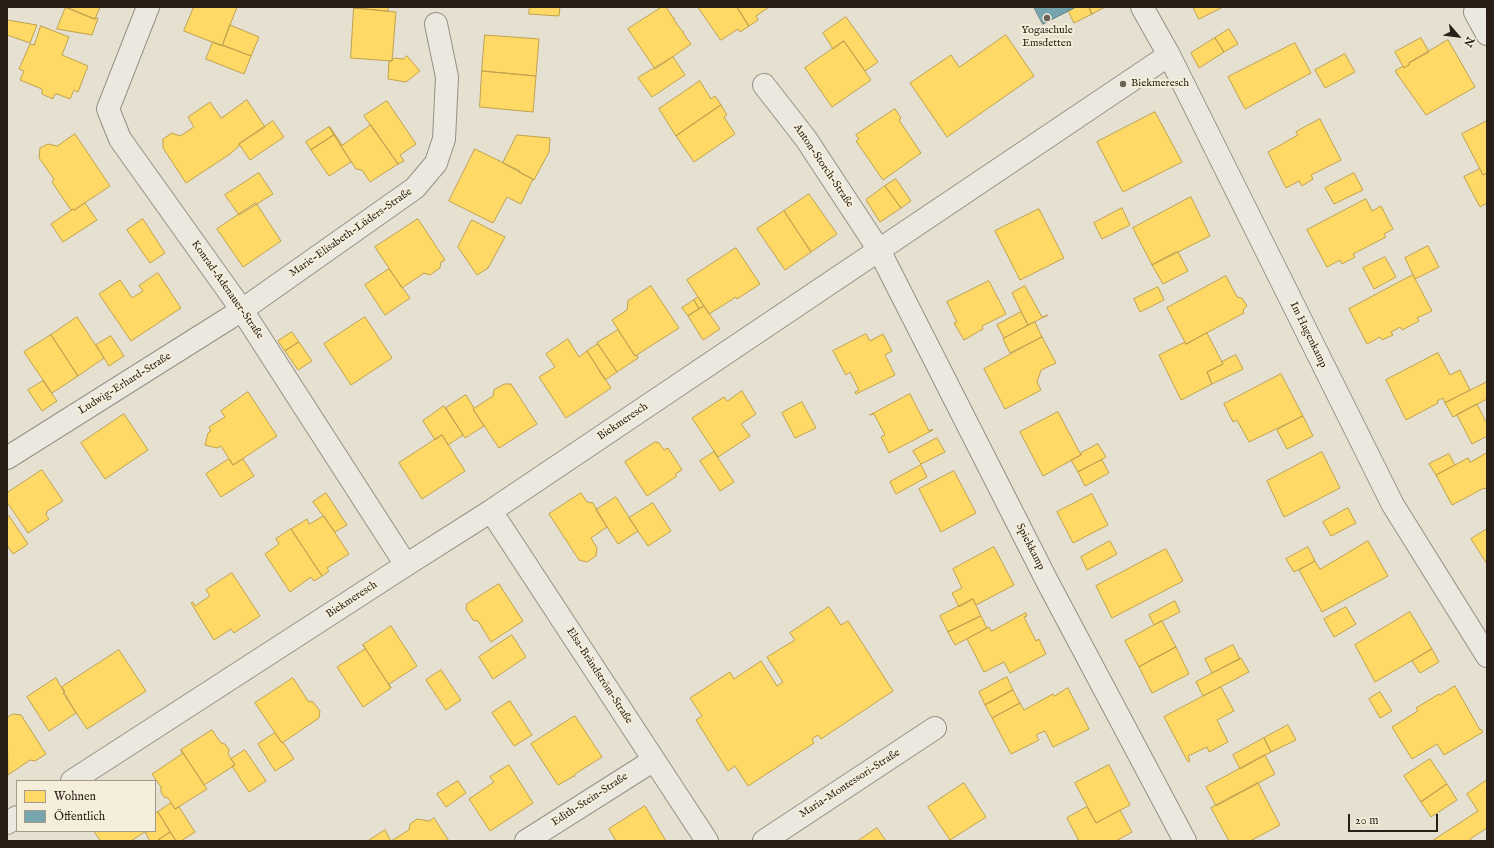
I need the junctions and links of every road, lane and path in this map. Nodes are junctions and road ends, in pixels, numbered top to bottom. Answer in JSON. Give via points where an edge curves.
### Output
{"nodes":[{"id":1,"x":148,"y":7,"type":"edge"},
{"id":2,"x":1142,"y":7,"type":"edge"},
{"id":3,"x":1475,"y":12,"type":"dead end"},
{"id":4,"x":436,"y":24,"type":"dead end"},
{"id":5,"x":1487,"y":34,"type":"edge"},
{"id":6,"x":1169,"y":55,"type":"junction"},
{"id":7,"x":764,"y":85,"type":"dead end"},
{"id":8,"x":879,"y":250,"type":"junction"},
{"id":9,"x":242,"y":310,"type":"junction"},
{"id":10,"x":7,"y":458,"type":"edge"},
{"id":11,"x":491,"y":512,"type":"junction"},
{"id":12,"x":406,"y":565,"type":"junction"},
{"id":13,"x":1487,"y":656,"type":"edge"},
{"id":14,"x":935,"y":728,"type":"dead end"},
{"id":15,"x":654,"y":760,"type":"junction"},
{"id":16,"x":74,"y":780,"type":"edge"},
{"id":17,"x":16,"y":818,"type":"edge"},
{"id":18,"x":7,"y":823,"type":"edge"},
{"id":19,"x":526,"y":841,"type":"edge"},
{"id":20,"x":707,"y":841,"type":"edge"},
{"id":21,"x":764,"y":841,"type":"edge"},
{"id":22,"x":1185,"y":841,"type":"edge"}],
"edges":[{"from":1,"to":9,"type":"street","name":"Konrad-Adenauer-Straße","via":[[108,109],[120,139]]},
{"from":2,"to":6,"type":"street","name":"Im Hagenkamp"},
{"from":3,"to":5,"type":"street"},
{"from":4,"to":9,"type":"street","name":"Marie-Elisabeth-Lüders-Straße","via":[[447,77],[444,139],[436,163],[415,188]]},
{"from":6,"to":8,"type":"street","name":"Biekmeresch"},
{"from":6,"to":13,"type":"street","name":"Im Hagenkamp","via":[[1393,505]]},
{"from":7,"to":8,"type":"street","name":"Anton-Storch-Straße","via":[[806,139]]},
{"from":8,"to":11,"type":"street","name":"Biekmeresch"},
{"from":8,"to":22,"type":"street","name":"Spiekkamp","via":[[1047,581]]},
{"from":9,"to":10,"type":"street","name":"Ludwig-Erhard-Straße"},
{"from":9,"to":12,"type":"street","name":"Konrad-Adenauer-Straße"},
{"from":11,"to":12,"type":"street","name":"Biekmeresch"},
{"from":11,"to":15,"type":"street","name":"Elsa-Brändström-Straße"},
{"from":12,"to":16,"type":"street","name":"Biekmeresch"},
{"from":14,"to":21,"type":"street","name":"Maria-Montessori-Straße"},
{"from":15,"to":19,"type":"street","name":"Edith-Stein-Straße"},
{"from":15,"to":20,"type":"street","name":"Elsa-Brändström-Straße"},
{"from":17,"to":18,"type":"street"}]}
